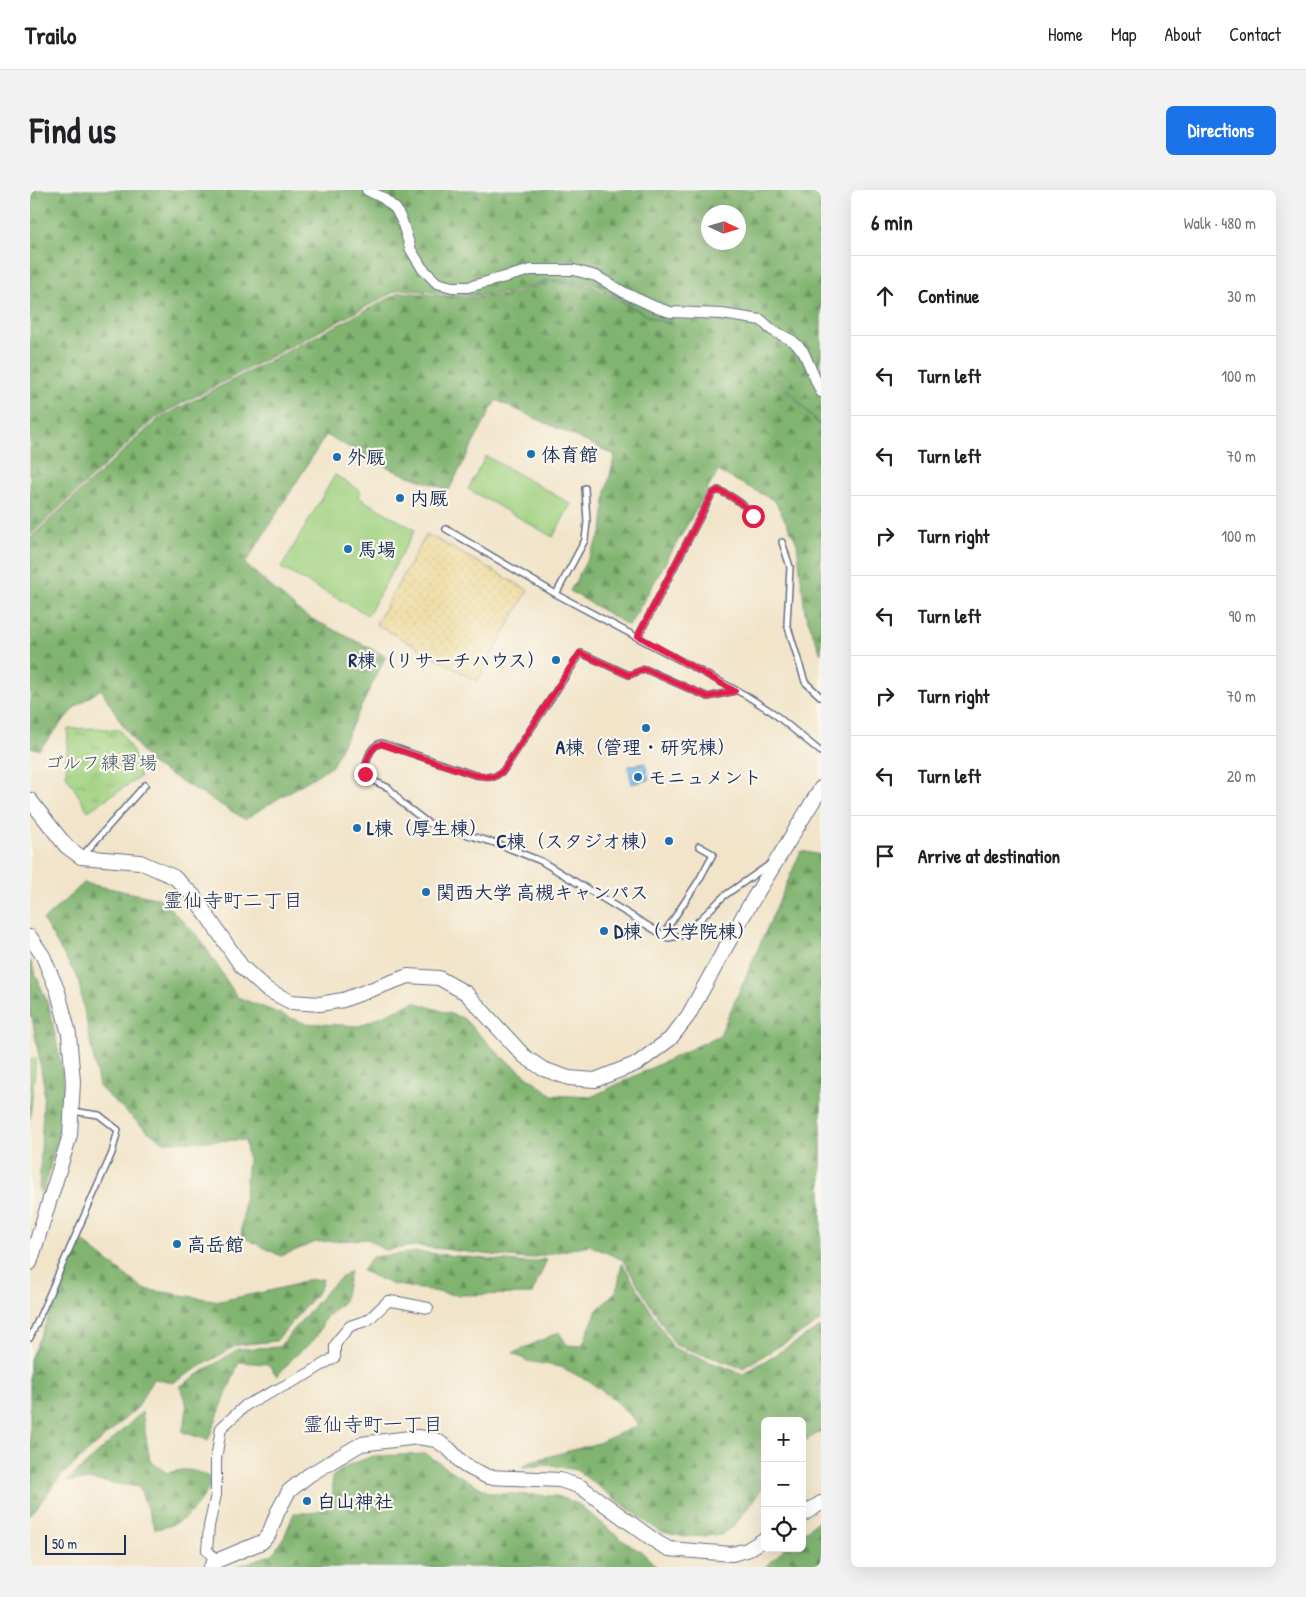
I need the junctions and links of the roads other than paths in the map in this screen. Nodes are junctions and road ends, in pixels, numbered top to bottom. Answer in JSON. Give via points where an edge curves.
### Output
{"nodes":[{"id":1,"x":367,"y":190,"type":"edge"},
{"id":2,"x":821,"y":392,"type":"edge"},
{"id":3,"x":585,"y":488,"type":"dead end"},
{"id":4,"x":753,"y":516,"type":"dead end"},
{"id":5,"x":446,"y":529,"type":"dead end"},
{"id":6,"x":782,"y":542,"type":"dead end"},
{"id":7,"x":556,"y":594,"type":"junction"},
{"id":8,"x":638,"y":636,"type":"junction"},
{"id":9,"x":735,"y":691,"type":"junction"},
{"id":10,"x":821,"y":696,"type":"edge"},
{"id":11,"x":821,"y":752,"type":"edge"},
{"id":12,"x":146,"y":785,"type":"dead end"},
{"id":13,"x":821,"y":788,"type":"edge"},
{"id":14,"x":30,"y":800,"type":"edge"},
{"id":15,"x":699,"y":846,"type":"dead end"},
{"id":16,"x":81,"y":857,"type":"junction"},
{"id":17,"x":778,"y":858,"type":"junction"},
{"id":18,"x":663,"y":935,"type":"junction"},
{"id":19,"x":30,"y":937,"type":"edge"},
{"id":20,"x":71,"y":1111,"type":"junction"},
{"id":21,"x":30,"y":1263,"type":"edge"},
{"id":22,"x":428,"y":1308,"type":"dead end"},
{"id":23,"x":30,"y":1338,"type":"edge"},
{"id":24,"x":821,"y":1503,"type":"edge"},
{"id":25,"x":806,"y":1512,"type":"edge"},
{"id":26,"x":761,"y":1541,"type":"edge"},
{"id":27,"x":213,"y":1564,"type":"edge"}],
"edges":[{"from":1,"to":2,"type":"street","via":[[396,209],[411,250],[437,283],[468,287],[531,270],[574,270],[596,276],[655,308],[761,320],[803,351]]},
{"from":3,"to":7,"type":"lane","via":[[585,540]]},
{"from":4,"to":8,"type":"lane","via":[[738,500],[727,494],[718,490],[712,494]]},
{"from":5,"to":7,"type":"lane"},
{"from":6,"to":10,"type":"lane","via":[[790,567],[787,624],[805,682]]},
{"from":7,"to":8,"type":"lane"},
{"from":8,"to":9,"type":"lane"},
{"from":9,"to":11,"type":"lane","via":[[772,712]]},
{"from":9,"to":18,"type":"lane","via":[[708,697],[645,669],[629,675],[580,653],[503,771],[494,777],[474,775],[381,744],[375,745],[365,766],[367,778],[389,788],[428,823],[498,844],[541,862]]},
{"from":12,"to":16,"type":"lane"},
{"from":13,"to":17,"type":"street"},
{"from":14,"to":16,"type":"street","via":[[66,846]]},
{"from":15,"to":18,"type":"lane","via":[[713,854]]},
{"from":16,"to":17,"type":"street","via":[[140,862],[174,877],[193,896],[242,967],[266,989],[291,1002],[320,1004],[343,1000],[408,976],[439,978],[466,993],[524,1056],[543,1069],[569,1078],[595,1080],[638,1063],[670,1039],[688,1016]]},
{"from":17,"to":18,"type":"lane","via":[[724,896],[684,935],[668,938]]},
{"from":19,"to":20,"type":"street","via":[[43,956],[54,983],[69,1034],[73,1082]]},
{"from":20,"to":21,"type":"street","via":[[70,1135]]},
{"from":20,"to":23,"type":"lane","via":[[99,1115],[118,1130],[112,1152]]},
{"from":22,"to":27,"type":"street","via":[[388,1301],[368,1320],[350,1326],[335,1346],[335,1357],[246,1405],[222,1428],[207,1550]]},
{"from":24,"to":25,"type":"street"},
{"from":26,"to":27,"type":"street","via":[[732,1554],[669,1549],[581,1487],[560,1480],[488,1477],[464,1465],[436,1440],[418,1437],[361,1444],[308,1475],[289,1491],[262,1542]]}]}
